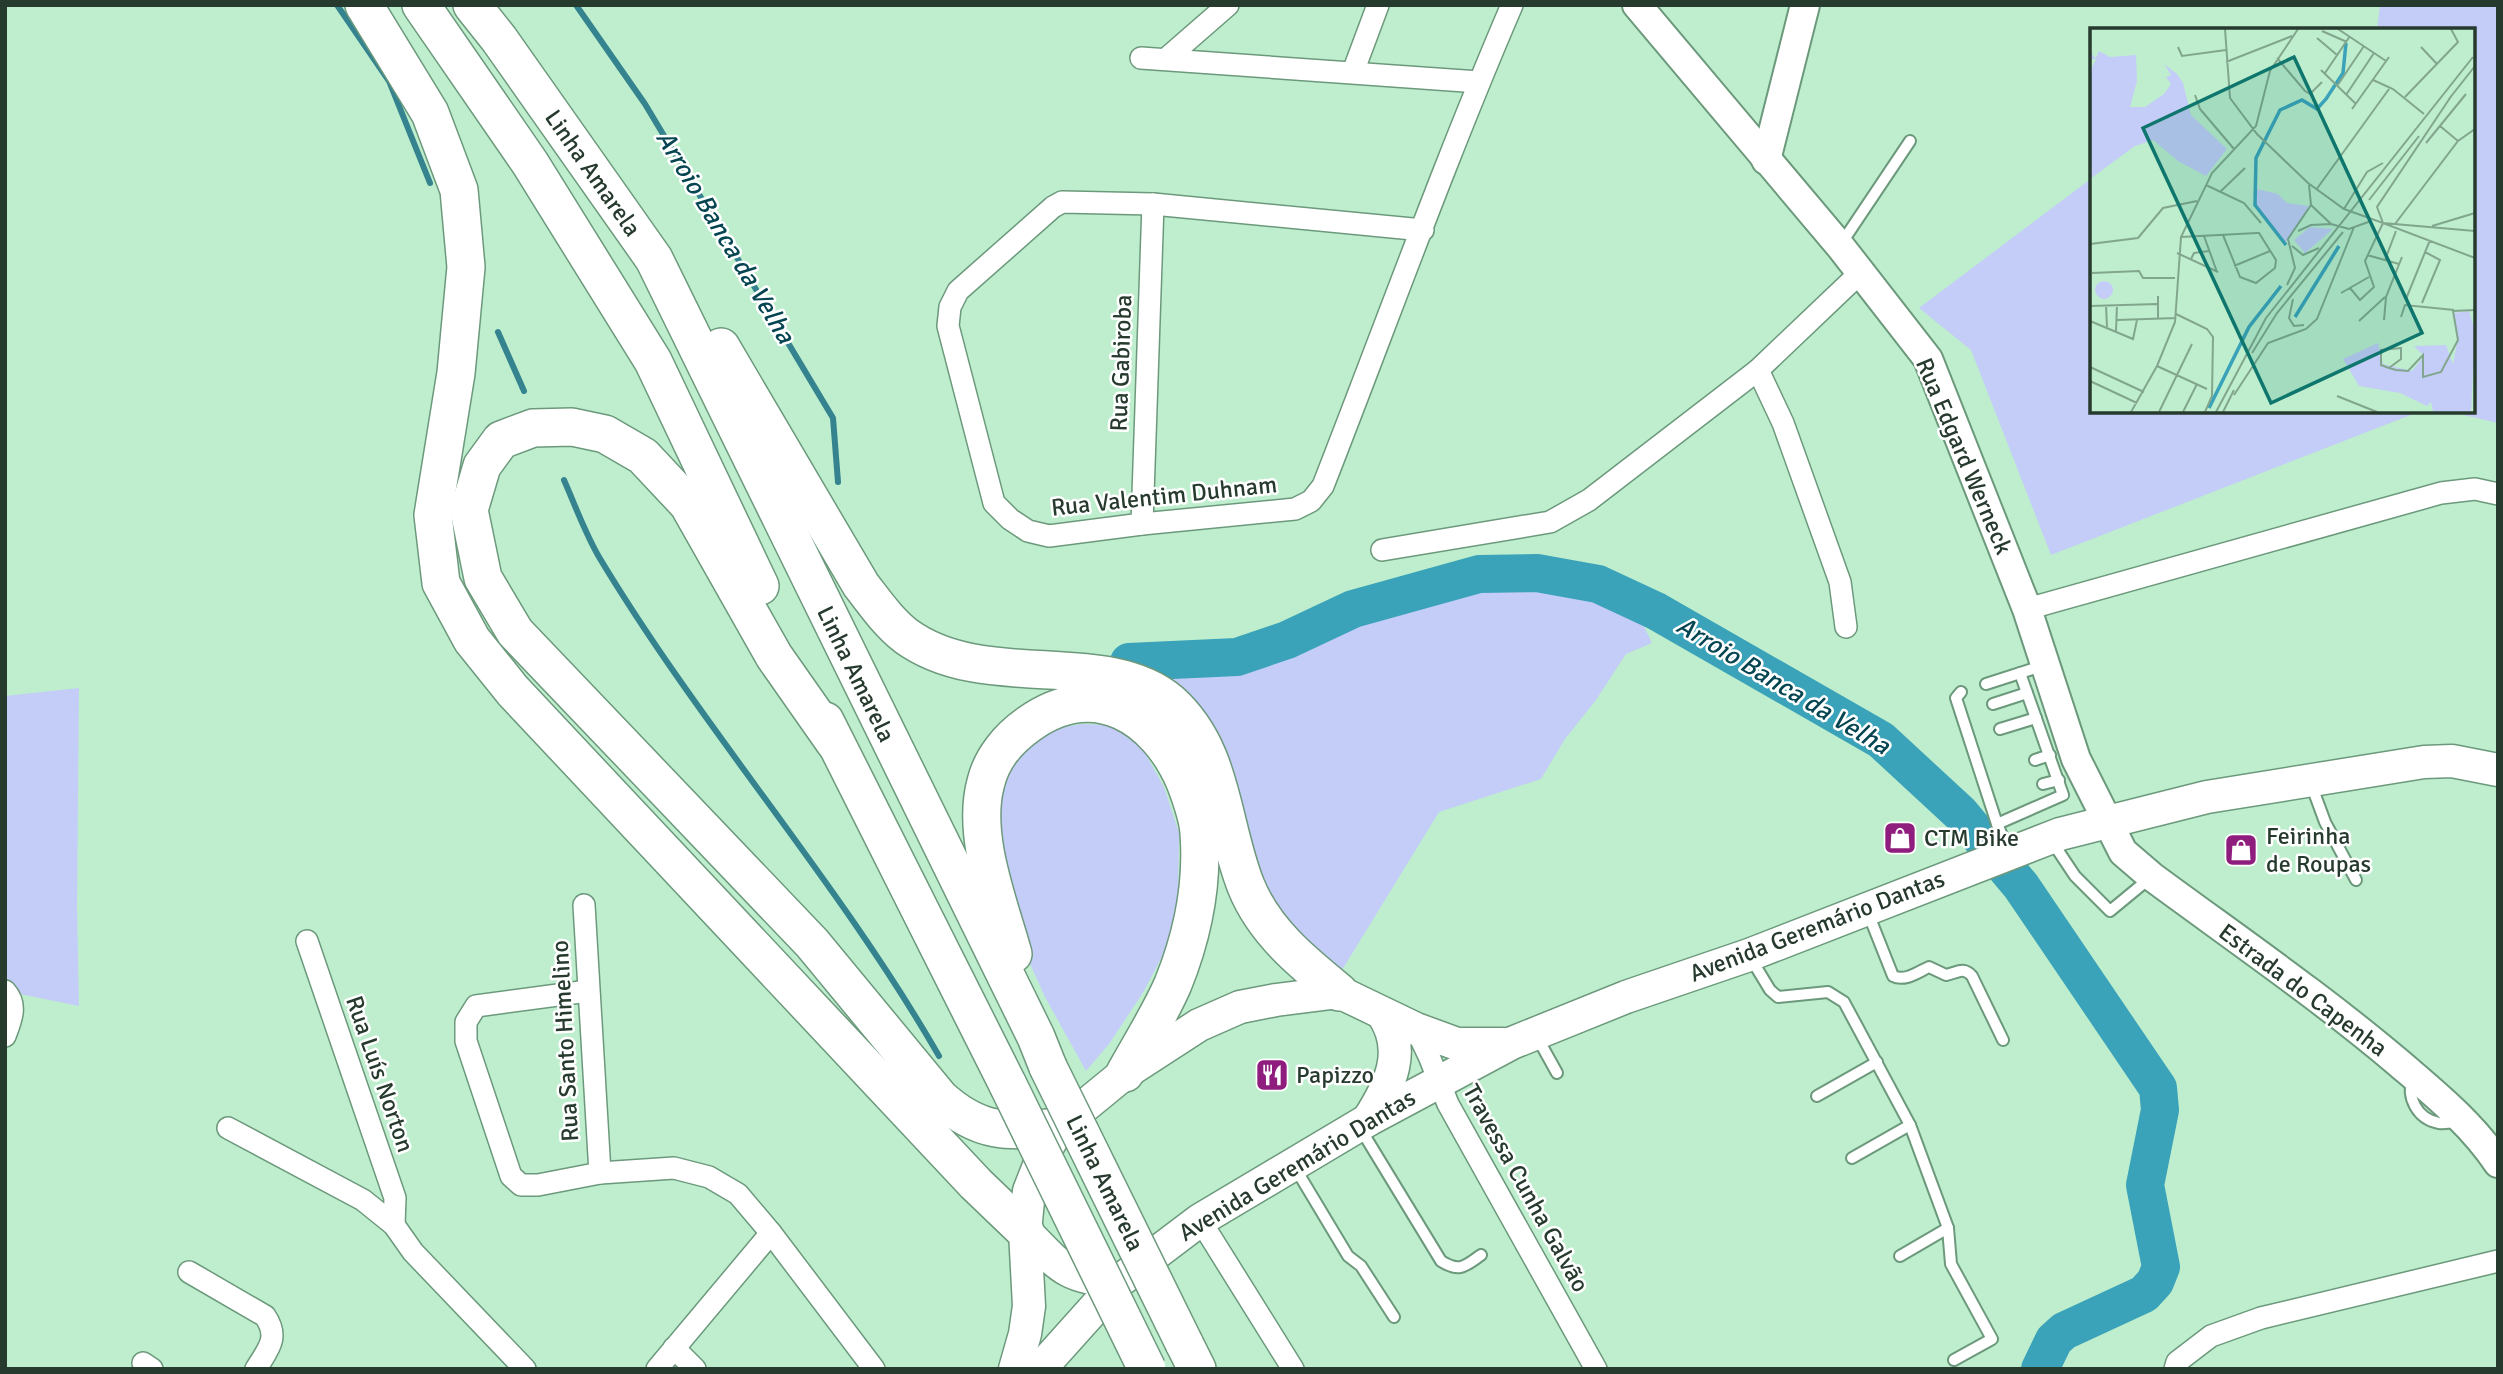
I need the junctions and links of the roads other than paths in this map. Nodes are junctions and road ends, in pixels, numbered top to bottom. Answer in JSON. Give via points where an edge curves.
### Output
{"nodes":[{"id":1,"x":365,"y":5,"type":"edge"},
{"id":2,"x":421,"y":5,"type":"edge"},
{"id":3,"x":472,"y":5,"type":"edge"},
{"id":4,"x":1228,"y":5,"type":"edge"},
{"id":5,"x":1378,"y":5,"type":"edge"},
{"id":6,"x":1512,"y":5,"type":"edge"},
{"id":7,"x":1637,"y":5,"type":"edge"},
{"id":8,"x":1805,"y":5,"type":"edge"},
{"id":9,"x":1141,"y":58,"type":"dead end"},
{"id":10,"x":1166,"y":59,"type":"junction"},
{"id":11,"x":1353,"y":72,"type":"junction"},
{"id":12,"x":1479,"y":82,"type":"junction"},
{"id":13,"x":1910,"y":141,"type":"dead end"},
{"id":14,"x":1766,"y":160,"type":"junction"},
{"id":15,"x":1153,"y":204,"type":"junction"},
{"id":16,"x":1423,"y":230,"type":"junction"},
{"id":17,"x":1840,"y":246,"type":"junction"},
{"id":18,"x":654,"y":259,"type":"junction"},
{"id":19,"x":1861,"y":272,"type":"junction"},
{"id":20,"x":1758,"y":369,"type":"junction"},
{"id":21,"x":2498,"y":494,"type":"edge"},
{"id":22,"x":1142,"y":524,"type":"junction"},
{"id":23,"x":1382,"y":550,"type":"dead end"},
{"id":24,"x":2027,"y":609,"type":"junction"},
{"id":25,"x":1846,"y":627,"type":"dead end"},
{"id":26,"x":2032,"y":669,"type":"junction"},
{"id":27,"x":1986,"y":684,"type":"dead end"},
{"id":28,"x":1961,"y":692,"type":"dead end"},
{"id":29,"x":2027,"y":694,"type":"junction"},
{"id":30,"x":1993,"y":704,"type":"dead end"},
{"id":31,"x":2036,"y":718,"type":"junction"},
{"id":32,"x":2000,"y":729,"type":"dead end"},
{"id":33,"x":835,"y":743,"type":"junction"},
{"id":34,"x":2050,"y":755,"type":"junction"},
{"id":35,"x":2035,"y":760,"type":"dead end"},
{"id":36,"x":2498,"y":770,"type":"edge"},
{"id":37,"x":2059,"y":780,"type":"junction"},
{"id":38,"x":2310,"y":781,"type":"junction"},
{"id":39,"x":2043,"y":784,"type":"dead end"},
{"id":40,"x":2107,"y":822,"type":"junction"},
{"id":41,"x":1997,"y":824,"type":"junction"},
{"id":42,"x":2049,"y":838,"type":"junction"},
{"id":43,"x":2009,"y":853,"type":"junction"},
{"id":44,"x":2151,"y":876,"type":"junction"},
{"id":45,"x":2356,"y":880,"type":"dead end"},
{"id":46,"x":584,"y":905,"type":"dead end"},
{"id":47,"x":1866,"y":907,"type":"junction"},
{"id":48,"x":307,"y":941,"type":"dead end"},
{"id":49,"x":1749,"y":955,"type":"junction"},
{"id":50,"x":5,"y":991,"type":"edge"},
{"id":51,"x":588,"y":991,"type":"junction"},
{"id":52,"x":1339,"y":992,"type":"junction"},
{"id":53,"x":1382,"y":1013,"type":"junction"},
{"id":54,"x":1416,"y":1029,"type":"junction"},
{"id":55,"x":5,"y":1036,"type":"edge"},
{"id":56,"x":1523,"y":1039,"type":"junction"},
{"id":57,"x":2003,"y":1040,"type":"dead end"},
{"id":58,"x":1042,"y":1052,"type":"junction"},
{"id":59,"x":1877,"y":1062,"type":"junction"},
{"id":60,"x":1125,"y":1073,"type":"junction"},
{"id":61,"x":1557,"y":1073,"type":"dead end"},
{"id":62,"x":1439,"y":1081,"type":"junction"},
{"id":63,"x":1817,"y":1096,"type":"dead end"},
{"id":64,"x":1363,"y":1123,"type":"junction"},
{"id":65,"x":1910,"y":1125,"type":"junction"},
{"id":66,"x":1059,"y":1127,"type":"junction"},
{"id":67,"x":228,"y":1128,"type":"dead end"},
{"id":68,"x":1852,"y":1158,"type":"dead end"},
{"id":69,"x":2498,"y":1163,"type":"edge"},
{"id":70,"x":1293,"y":1164,"type":"junction"},
{"id":71,"x":600,"y":1173,"type":"junction"},
{"id":72,"x":1200,"y":1220,"type":"junction"},
{"id":73,"x":394,"y":1225,"type":"junction"},
{"id":74,"x":1948,"y":1228,"type":"junction"},
{"id":75,"x":1026,"y":1231,"type":"junction"},
{"id":76,"x":771,"y":1233,"type":"junction"},
{"id":77,"x":1481,"y":1255,"type":"dead end"},
{"id":78,"x":1900,"y":1256,"type":"dead end"},
{"id":79,"x":2498,"y":1261,"type":"edge"},
{"id":80,"x":189,"y":1272,"type":"dead end"},
{"id":81,"x":1118,"y":1282,"type":"junction"},
{"id":82,"x":1394,"y":1317,"type":"dead end"},
{"id":83,"x":674,"y":1348,"type":"junction"},
{"id":84,"x":1190,"y":1356,"type":"edge"},
{"id":85,"x":1954,"y":1360,"type":"dead end"},
{"id":86,"x":256,"y":1369,"type":"edge"},
{"id":87,"x":525,"y":1369,"type":"edge"},
{"id":88,"x":657,"y":1369,"type":"edge"},
{"id":89,"x":695,"y":1369,"type":"edge"},
{"id":90,"x":874,"y":1369,"type":"edge"},
{"id":91,"x":1015,"y":1369,"type":"edge"},
{"id":92,"x":1040,"y":1369,"type":"edge"},
{"id":93,"x":1147,"y":1369,"type":"edge"},
{"id":94,"x":1293,"y":1369,"type":"edge"},
{"id":95,"x":1596,"y":1369,"type":"edge"},
{"id":96,"x":2175,"y":1369,"type":"edge"}],
"edges":[{"from":1,"to":75,"type":"highway","via":[[430,113],[459,190],[466,267],[456,373],[433,515],[441,583],[472,640],[513,691],[976,1184]]},
{"from":2,"to":33,"type":"highway","name":"Linha Amarela","via":[[530,163],[653,361]]},
{"from":3,"to":18,"type":"highway","name":"Linha Amarela"},
{"from":4,"to":10,"type":"street"},
{"from":5,"to":11,"type":"street"},
{"from":6,"to":12,"type":"street","name":"Rua Valentim Duhnam"},
{"from":7,"to":14,"type":"street","name":"Rua Edgard Werneck"},
{"from":8,"to":14,"type":"street"},
{"from":9,"to":10,"type":"street"},
{"from":10,"to":11,"type":"street"},
{"from":11,"to":12,"type":"street"},
{"from":12,"to":16,"type":"street","name":"Rua Valentim Duhnam"},
{"from":13,"to":17,"type":"lane"},
{"from":14,"to":17,"type":"street","name":"Rua Edgard Werneck"},
{"from":15,"to":16,"type":"street","name":"Rua Valentim Duhnam"},
{"from":15,"to":22,"type":"street","name":"Rua Gabiroba"},
{"from":15,"to":22,"type":"street","name":"Rua Valentim Duhnam","via":[[1062,202],[1053,207],[958,291],[948,326],[994,503],[1028,531],[1049,536]]},
{"from":16,"to":22,"type":"street","name":"Rua Valentim Duhnam","via":[[1323,486],[1311,501],[1295,509]]},
{"from":17,"to":19,"type":"street","name":"Rua Edgard Werneck"},
{"from":18,"to":52,"type":"highway","via":[[722,348],[861,584],[887,619],[917,643],[956,660],[987,667],[1099,674],[1129,681],[1169,701],[1205,748],[1246,886],[1264,918],[1285,947]]},
{"from":18,"to":58,"type":"highway","name":"Linha Amarela"},
{"from":19,"to":20,"type":"street"},
{"from":19,"to":24,"type":"street","name":"Rua Edgard Werneck","via":[[1928,359]]},
{"from":20,"to":23,"type":"street","via":[[1589,500],[1549,522]]},
{"from":20,"to":25,"type":"street","via":[[1783,423],[1840,582]]},
{"from":21,"to":24,"type":"street","via":[[2475,489],[2441,493]]},
{"from":24,"to":26,"type":"street","name":"Rua Edgard Werneck"},
{"from":26,"to":27,"type":"lane"},
{"from":26,"to":29,"type":"lane"},
{"from":26,"to":40,"type":"street","name":"Rua Edgard Werneck"},
{"from":28,"to":41,"type":"lane","via":[[1956,698]]},
{"from":29,"to":30,"type":"lane"},
{"from":29,"to":31,"type":"lane"},
{"from":31,"to":32,"type":"lane"},
{"from":31,"to":34,"type":"lane"},
{"from":33,"to":66,"type":"highway","via":[[774,656],[688,504],[643,456],[605,435],[572,427],[533,428],[501,440],[482,466],[469,510],[483,578],[515,632],[812,943],[959,1116],[986,1127]]},
{"from":33,"to":93,"type":"highway","name":"Linha Amarela","bridge":true},
{"from":34,"to":35,"type":"lane"},
{"from":34,"to":37,"type":"lane"},
{"from":36,"to":38,"type":"main road","name":"Avenida Geremário Dantas","via":[[2452,761],[2424,762]]},
{"from":37,"to":39,"type":"lane"},
{"from":37,"to":41,"type":"lane","via":[[2062,797]]},
{"from":38,"to":40,"type":"main road","name":"Avenida Geremário Dantas","via":[[2207,797]]},
{"from":38,"to":45,"type":"lane","via":[[2325,822]]},
{"from":40,"to":42,"type":"main road","name":"Avenida Geremário Dantas"},
{"from":40,"to":44,"type":"street","name":"Estrada do Capenha","via":[[2123,852]]},
{"from":41,"to":43,"type":"lane"},
{"from":42,"to":43,"type":"main road","name":"Avenida Geremário Dantas"},
{"from":42,"to":44,"type":"lane","via":[[2075,876],[2110,911]]},
{"from":43,"to":47,"type":"main road","name":"Avenida Geremário Dantas"},
{"from":44,"to":69,"type":"street","name":"Estrada do Capenha","via":[[2356,1027],[2443,1100]]},
{"from":46,"to":51,"type":"street","name":"Rua Santo Himelino"},
{"from":47,"to":49,"type":"main road","name":"Avenida Geremário Dantas"},
{"from":47,"to":57,"type":"lane","via":[[1894,976],[1906,978],[1928,967],[1946,975],[1968,971]]},
{"from":48,"to":73,"type":"street","name":"Rua Luís Norton","via":[[395,1198]]},
{"from":49,"to":56,"type":"main road","name":"Avenida Geremário Dantas"},
{"from":49,"to":59,"type":"lane","via":[[1778,996],[1828,992],[1844,1002]]},
{"from":50,"to":55,"type":"street","via":[[13,1009]]},
{"from":51,"to":71,"type":"street","name":"Rua Santo Himelino"},
{"from":51,"to":71,"type":"street","via":[[476,1006],[466,1022],[466,1041],[511,1176],[521,1185],[538,1185]]},
{"from":52,"to":53,"type":"main road","name":"Avenida Geremário Dantas"},
{"from":52,"to":60,"type":"main road","via":[[1240,1007],[1199,1025]]},
{"from":53,"to":54,"type":"main road","name":"Avenida Geremário Dantas"},
{"from":53,"to":64,"type":"main road","via":[[1396,1044],[1392,1071],[1383,1096]]},
{"from":54,"to":56,"type":"main road","name":"Avenida Geremário Dantas","via":[[1457,1044]]},
{"from":54,"to":62,"type":"street","name":"Travessa Cunha Galvão"},
{"from":56,"to":61,"type":"lane"},
{"from":56,"to":62,"type":"main road","name":"Avenida Geremário Dantas"},
{"from":58,"to":60,"type":"highway","via":[[985,853],[986,783],[996,758],[1014,734],[1037,718],[1065,705],[1116,708],[1140,720],[1160,739],[1182,776],[1199,831],[1194,916],[1183,956]]},
{"from":58,"to":84,"type":"highway","name":"Linha Amarela","bridge":true},
{"from":59,"to":63,"type":"lane"},
{"from":59,"to":65,"type":"lane"},
{"from":60,"to":66,"type":"main road"},
{"from":62,"to":64,"type":"main road","name":"Avenida Geremário Dantas"},
{"from":62,"to":95,"type":"street","name":"Travessa Cunha Galvão"},
{"from":64,"to":70,"type":"main road","name":"Avenida Geremário Dantas"},
{"from":64,"to":77,"type":"lane","via":[[1441,1261],[1452,1268],[1463,1267]]},
{"from":65,"to":68,"type":"lane"},
{"from":65,"to":74,"type":"lane"},
{"from":66,"to":75,"type":"main road","via":[[1029,1191]]},
{"from":67,"to":73,"type":"street","via":[[363,1200]]},
{"from":70,"to":72,"type":"main road","name":"Avenida Geremário Dantas"},
{"from":70,"to":82,"type":"lane","via":[[1348,1256],[1361,1266]]},
{"from":71,"to":76,"type":"street","via":[[674,1168],[709,1177],[738,1194]]},
{"from":72,"to":81,"type":"main road","name":"Avenida Geremário Dantas"},
{"from":72,"to":94,"type":"street"},
{"from":73,"to":87,"type":"street","via":[[413,1252]]},
{"from":74,"to":78,"type":"lane"},
{"from":74,"to":85,"type":"lane","via":[[1951,1264],[1992,1339]]},
{"from":75,"to":81,"type":"main road","via":[[1062,1269]]},
{"from":75,"to":91,"type":"main road","via":[[1029,1306]]},
{"from":76,"to":83,"type":"street"},
{"from":76,"to":90,"type":"street"},
{"from":79,"to":96,"type":"street","via":[[2261,1318],[2211,1336],[2177,1362]]},
{"from":80,"to":86,"type":"street","via":[[265,1317],[272,1327],[272,1342]]},
{"from":81,"to":92,"type":"main road","name":"Avenida Geremário Dantas"},
{"from":83,"to":88,"type":"street"},
{"from":83,"to":89,"type":"street"}]}
